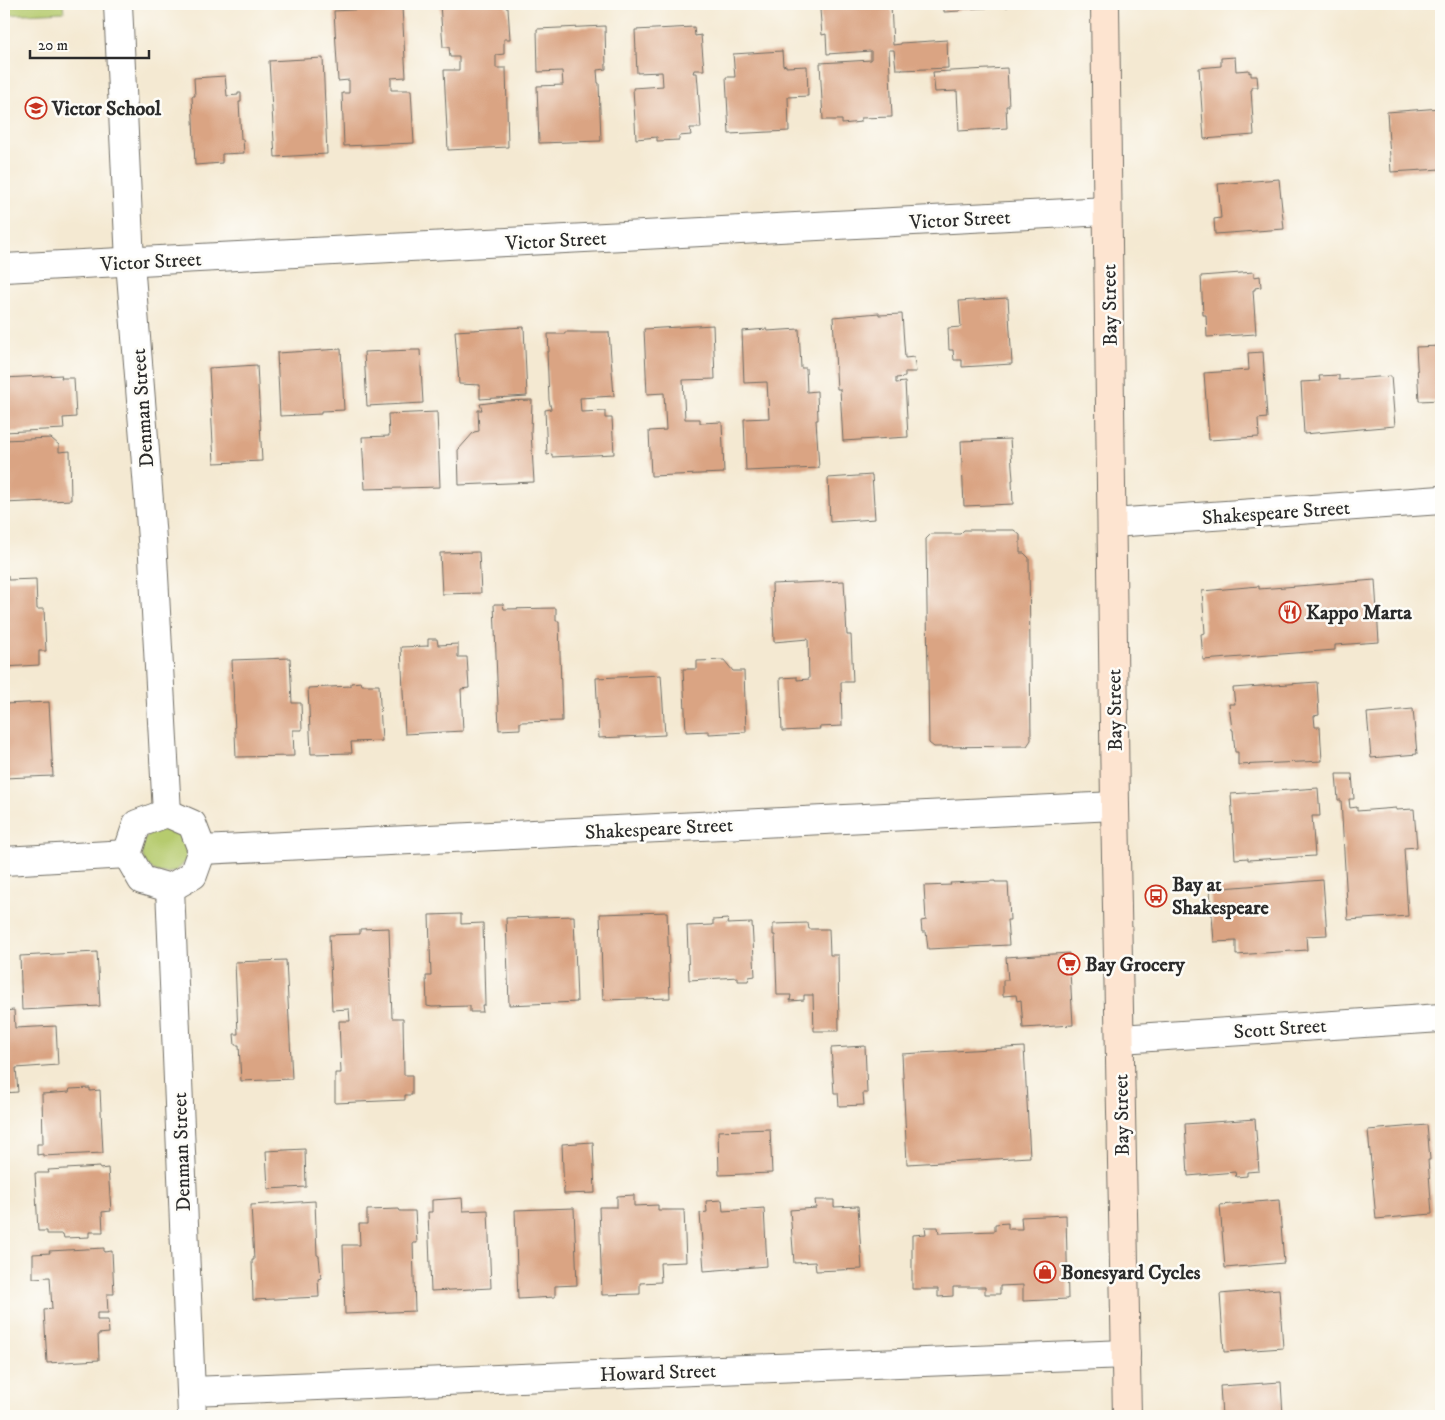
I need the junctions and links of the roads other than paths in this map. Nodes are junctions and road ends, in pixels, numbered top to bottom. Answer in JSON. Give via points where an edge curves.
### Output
{"nodes":[{"id":1,"x":118,"y":4,"type":"edge"},
{"id":2,"x":1105,"y":4,"type":"edge"},
{"id":3,"x":1108,"y":212,"type":"junction"},
{"id":4,"x":130,"y":262,"type":"junction"},
{"id":5,"x":4,"y":268,"type":"edge"},
{"id":6,"x":1441,"y":500,"type":"edge"},
{"id":7,"x":1112,"y":523,"type":"junction"},
{"id":8,"x":1115,"y":806,"type":"junction"},
{"id":9,"x":167,"y":813,"type":"junction"},
{"id":10,"x":202,"y":850,"type":"junction"},
{"id":11,"x":127,"y":854,"type":"junction"},
{"id":12,"x":4,"y":861,"type":"edge"},
{"id":13,"x":170,"y":888,"type":"junction"},
{"id":14,"x":1441,"y":1018,"type":"edge"},
{"id":15,"x":1120,"y":1039,"type":"junction"},
{"id":16,"x":1126,"y":1354,"type":"junction"},
{"id":17,"x":191,"y":1404,"type":"edge"},
{"id":18,"x":1127,"y":1416,"type":"edge"}],
"edges":[{"from":1,"to":4,"type":"street","name":"Denman Street"},
{"from":2,"to":3,"type":"main road","name":"Bay Street"},
{"from":3,"to":4,"type":"street","name":"Victor Street"},
{"from":3,"to":7,"type":"main road","name":"Bay Street"},
{"from":4,"to":5,"type":"street","name":"Victor Street"},
{"from":4,"to":9,"type":"street","name":"Denman Street","via":[[152,539]]},
{"from":6,"to":7,"type":"street","name":"Shakespeare Street"},
{"from":7,"to":8,"type":"main road","name":"Bay Street"},
{"from":8,"to":10,"type":"street","name":"Shakespeare Street"},
{"from":8,"to":15,"type":"main road","name":"Bay Street"},
{"from":9,"to":10,"type":"street","via":[[192,824]]},
{"from":9,"to":11,"type":"street","via":[[137,824]]},
{"from":10,"to":13,"type":"street","via":[[193,875]]},
{"from":11,"to":12,"type":"street"},
{"from":11,"to":13,"type":"street","via":[[142,880]]},
{"from":13,"to":17,"type":"street","name":"Denman Street"},
{"from":14,"to":15,"type":"street","name":"Scott Street"},
{"from":15,"to":16,"type":"main road","name":"Bay Street"},
{"from":16,"to":17,"type":"street","name":"Howard Street"},
{"from":16,"to":18,"type":"main road","name":"Bay Street"}]}
